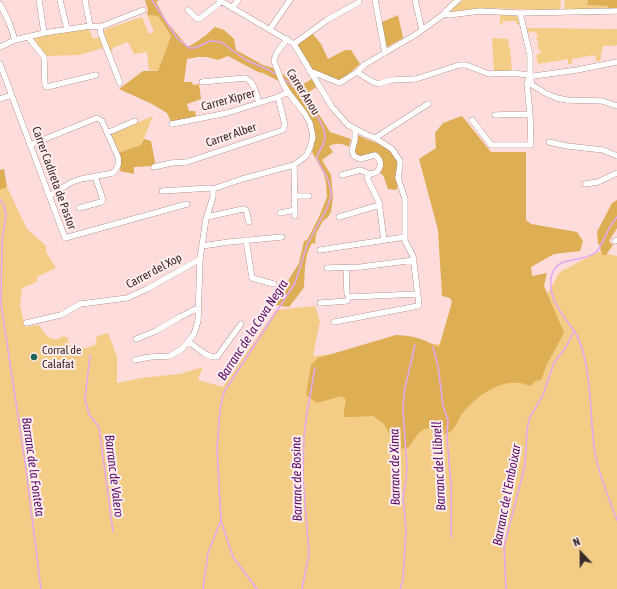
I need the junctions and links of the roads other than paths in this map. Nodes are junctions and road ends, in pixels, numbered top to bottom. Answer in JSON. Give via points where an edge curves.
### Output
{"nodes":[{"id":1,"x":39,"y":0,"type":"edge"},
{"id":2,"x":60,"y":0,"type":"edge"},
{"id":3,"x":85,"y":0,"type":"edge"},
{"id":4,"x":238,"y":0,"type":"edge"},
{"id":5,"x":290,"y":0,"type":"edge"},
{"id":6,"x":375,"y":0,"type":"edge"},
{"id":7,"x":415,"y":0,"type":"edge"},
{"id":8,"x":458,"y":0,"type":"edge"},
{"id":9,"x":220,"y":1,"type":"edge"},
{"id":10,"x":358,"y":2,"type":"dead end"},
{"id":11,"x":0,"y":4,"type":"edge"},
{"id":12,"x":232,"y":8,"type":"junction"},
{"id":13,"x":143,"y":10,"type":"dead end"},
{"id":14,"x":188,"y":10,"type":"dead end"},
{"id":15,"x":617,"y":12,"type":"edge"},
{"id":16,"x":520,"y":13,"type":"junction"},
{"id":17,"x":444,"y":14,"type":"junction"},
{"id":18,"x":90,"y":26,"type":"junction"},
{"id":19,"x":100,"y":27,"type":"junction"},
{"id":20,"x":67,"y":28,"type":"junction"},
{"id":21,"x":270,"y":30,"type":"junction"},
{"id":22,"x":422,"y":30,"type":"junction"},
{"id":23,"x":44,"y":33,"type":"junction"},
{"id":24,"x":28,"y":37,"type":"junction"},
{"id":25,"x":287,"y":39,"type":"junction"},
{"id":26,"x":15,"y":40,"type":"junction"},
{"id":27,"x":294,"y":44,"type":"junction"},
{"id":28,"x":0,"y":47,"type":"edge"},
{"id":29,"x":385,"y":53,"type":"junction"},
{"id":30,"x":617,"y":62,"type":"edge"},
{"id":31,"x":0,"y":64,"type":"edge"},
{"id":32,"x":310,"y":72,"type":"junction"},
{"id":33,"x":357,"y":72,"type":"junction"},
{"id":34,"x":96,"y":75,"type":"dead end"},
{"id":35,"x":530,"y":76,"type":"junction"},
{"id":36,"x":202,"y":82,"type":"dead end"},
{"id":37,"x":120,"y":83,"type":"dead end"},
{"id":38,"x":288,"y":92,"type":"junction"},
{"id":39,"x":12,"y":96,"type":"junction"},
{"id":40,"x":278,"y":97,"type":"junction"},
{"id":41,"x":0,"y":99,"type":"edge"},
{"id":42,"x":259,"y":103,"type":"junction"},
{"id":43,"x":428,"y":104,"type":"dead end"},
{"id":44,"x":617,"y":106,"type":"edge"},
{"id":45,"x":530,"y":114,"type":"junction"},
{"id":46,"x":495,"y":115,"type":"dead end"},
{"id":47,"x":472,"y":120,"type":"dead end"},
{"id":48,"x":135,"y":121,"type":"dead end"},
{"id":49,"x":172,"y":124,"type":"dead end"},
{"id":50,"x":355,"y":129,"type":"junction"},
{"id":51,"x":107,"y":133,"type":"junction"},
{"id":52,"x":375,"y":138,"type":"junction"},
{"id":53,"x":549,"y":142,"type":"dead end"},
{"id":54,"x":30,"y":145,"type":"junction"},
{"id":55,"x":617,"y":156,"type":"edge"},
{"id":56,"x":294,"y":165,"type":"junction"},
{"id":57,"x":154,"y":167,"type":"dead end"},
{"id":58,"x":617,"y":173,"type":"edge"},
{"id":59,"x":370,"y":174,"type":"junction"},
{"id":60,"x":342,"y":175,"type":"dead end"},
{"id":61,"x":95,"y":176,"type":"junction"},
{"id":62,"x":585,"y":184,"type":"dead end"},
{"id":63,"x":213,"y":189,"type":"junction"},
{"id":64,"x":162,"y":191,"type":"dead end"},
{"id":65,"x":49,"y":196,"type":"junction"},
{"id":66,"x":294,"y":196,"type":"junction"},
{"id":67,"x":309,"y":196,"type":"dead end"},
{"id":68,"x":187,"y":204,"type":"dead end"},
{"id":69,"x":380,"y":205,"type":"junction"},
{"id":70,"x":79,"y":208,"type":"dead end"},
{"id":71,"x":280,"y":213,"type":"dead end"},
{"id":72,"x":207,"y":216,"type":"junction"},
{"id":73,"x":339,"y":217,"type":"dead end"},
{"id":74,"x":249,"y":222,"type":"dead end"},
{"id":75,"x":282,"y":237,"type":"dead end"},
{"id":76,"x":405,"y":237,"type":"junction"},
{"id":77,"x":246,"y":240,"type":"junction"},
{"id":78,"x":384,"y":241,"type":"junction"},
{"id":79,"x":202,"y":246,"type":"junction"},
{"id":80,"x":320,"y":250,"type":"dead end"},
{"id":81,"x":200,"y":259,"type":"junction"},
{"id":82,"x":414,"y":260,"type":"junction"},
{"id":83,"x":327,"y":268,"type":"dead end"},
{"id":84,"x":346,"y":268,"type":"junction"},
{"id":85,"x":274,"y":284,"type":"dead end"},
{"id":86,"x":418,"y":294,"type":"junction"},
{"id":87,"x":349,"y":297,"type":"junction"},
{"id":88,"x":320,"y":303,"type":"dead end"},
{"id":89,"x":198,"y":308,"type":"junction"},
{"id":90,"x":334,"y":322,"type":"dead end"},
{"id":91,"x":26,"y":323,"type":"dead end"},
{"id":92,"x":241,"y":324,"type":"dead end"},
{"id":93,"x":136,"y":339,"type":"dead end"},
{"id":94,"x":189,"y":342,"type":"junction"},
{"id":95,"x":135,"y":360,"type":"dead end"}],
"edges":[{"from":1,"to":23,"type":"street"},
{"from":2,"to":20,"type":"street"},
{"from":3,"to":18,"type":"street"},
{"from":4,"to":12,"type":"street"},
{"from":5,"to":21,"type":"street"},
{"from":6,"to":29,"type":"street"},
{"from":7,"to":22,"type":"street"},
{"from":8,"to":17,"type":"street"},
{"from":9,"to":12,"type":"street"},
{"from":9,"to":14,"type":"street","via":[[199,19]]},
{"from":10,"to":27,"type":"street"},
{"from":11,"to":26,"type":"street"},
{"from":12,"to":21,"type":"street"},
{"from":13,"to":19,"type":"street"},
{"from":15,"to":16,"type":"street"},
{"from":16,"to":17,"type":"street","via":[[480,11]]},
{"from":16,"to":35,"type":"street","via":[[530,55]]},
{"from":17,"to":22,"type":"street"},
{"from":18,"to":19,"type":"street"},
{"from":18,"to":20,"type":"street"},
{"from":19,"to":37,"type":"street"},
{"from":20,"to":23,"type":"street"},
{"from":21,"to":25,"type":"street"},
{"from":22,"to":29,"type":"street"},
{"from":23,"to":24,"type":"street"},
{"from":24,"to":26,"type":"street"},
{"from":24,"to":34,"type":"street","via":[[44,57],[46,87]]},
{"from":25,"to":27,"type":"street"},
{"from":25,"to":38,"type":"street","name":"Carrer Anou","via":[[274,61]]},
{"from":26,"to":28,"type":"street"},
{"from":27,"to":32,"type":"street"},
{"from":29,"to":33,"type":"street"},
{"from":30,"to":35,"type":"street"},
{"from":31,"to":39,"type":"street","name":"Carrer Cadireta de Pastor"},
{"from":32,"to":33,"type":"street","via":[[339,83]]},
{"from":32,"to":50,"type":"street","via":[[332,107]]},
{"from":33,"to":35,"type":"street","via":[[378,84],[391,80],[416,79],[458,65],[489,74],[514,73]]},
{"from":35,"to":44,"type":"street","via":[[532,85],[554,98],[602,101]]},
{"from":35,"to":45,"type":"street","via":[[527,84]]},
{"from":36,"to":42,"type":"street","via":[[248,79],[254,86]]},
{"from":38,"to":40,"type":"street","name":"Carrer Xiprer"},
{"from":38,"to":56,"type":"street","name":"Carrer Anou","via":[[308,119],[312,132],[312,141],[306,156]]},
{"from":39,"to":41,"type":"street"},
{"from":39,"to":54,"type":"street","name":"Carrer Cadireta de Pastor"},
{"from":40,"to":42,"type":"street","name":"Carrer Xiprer"},
{"from":40,"to":57,"type":"street","name":"Carrer Alber","via":[[285,125],[283,130],[187,162]]},
{"from":42,"to":49,"type":"street","name":"Carrer Xiprer"},
{"from":43,"to":52,"type":"street"},
{"from":45,"to":46,"type":"street"},
{"from":45,"to":47,"type":"street","via":[[531,144],[491,145]]},
{"from":48,"to":51,"type":"street"},
{"from":50,"to":52,"type":"street"},
{"from":50,"to":59,"type":"street","via":[[352,151],[354,156],[360,159],[375,155],[379,159],[380,169]]},
{"from":51,"to":54,"type":"street","via":[[101,119],[94,118]]},
{"from":51,"to":61,"type":"street","via":[[118,157],[118,168],[113,173]]},
{"from":52,"to":76,"type":"street","via":[[392,149],[400,161],[398,178],[405,199]]},
{"from":53,"to":55,"type":"street","via":[[603,150]]},
{"from":54,"to":65,"type":"street","name":"Carrer Cadireta de Pastor"},
{"from":56,"to":63,"type":"street","name":"Carrer Anou"},
{"from":56,"to":66,"type":"street"},
{"from":58,"to":62,"type":"street","via":[[598,182]]},
{"from":59,"to":60,"type":"street","via":[[360,170]]},
{"from":59,"to":69,"type":"street","via":[[368,178]]},
{"from":61,"to":65,"type":"street","via":[[72,182]]},
{"from":61,"to":70,"type":"street","via":[[102,201]]},
{"from":63,"to":64,"type":"street","name":"Carrer Anou"},
{"from":63,"to":72,"type":"street"},
{"from":65,"to":68,"type":"street","name":"Carrer Cadireta de Pastor","via":[[63,237],[66,239]]},
{"from":66,"to":67,"type":"street"},
{"from":66,"to":71,"type":"street","via":[[295,213]]},
{"from":69,"to":73,"type":"street"},
{"from":69,"to":78,"type":"street"},
{"from":72,"to":74,"type":"street","via":[[243,209],[246,210]]},
{"from":72,"to":79,"type":"street"},
{"from":75,"to":77,"type":"street"},
{"from":76,"to":78,"type":"street"},
{"from":76,"to":82,"type":"street"},
{"from":77,"to":79,"type":"street"},
{"from":77,"to":85,"type":"street","via":[[252,278]]},
{"from":78,"to":80,"type":"street"},
{"from":79,"to":81,"type":"street"},
{"from":81,"to":89,"type":"street"},
{"from":81,"to":91,"type":"street","name":"Carrer del Xop","via":[[127,298],[80,304],[61,315]]},
{"from":82,"to":84,"type":"street"},
{"from":82,"to":86,"type":"street"},
{"from":83,"to":84,"type":"street"},
{"from":84,"to":87,"type":"street"},
{"from":86,"to":87,"type":"street"},
{"from":86,"to":90,"type":"street","via":[[418,306]]},
{"from":87,"to":88,"type":"street","via":[[347,301]]},
{"from":89,"to":93,"type":"street","via":[[156,332]]},
{"from":89,"to":94,"type":"street","via":[[197,327]]},
{"from":92,"to":94,"type":"street","via":[[217,357],[207,355]]},
{"from":94,"to":95,"type":"street","via":[[170,356]]}]}
